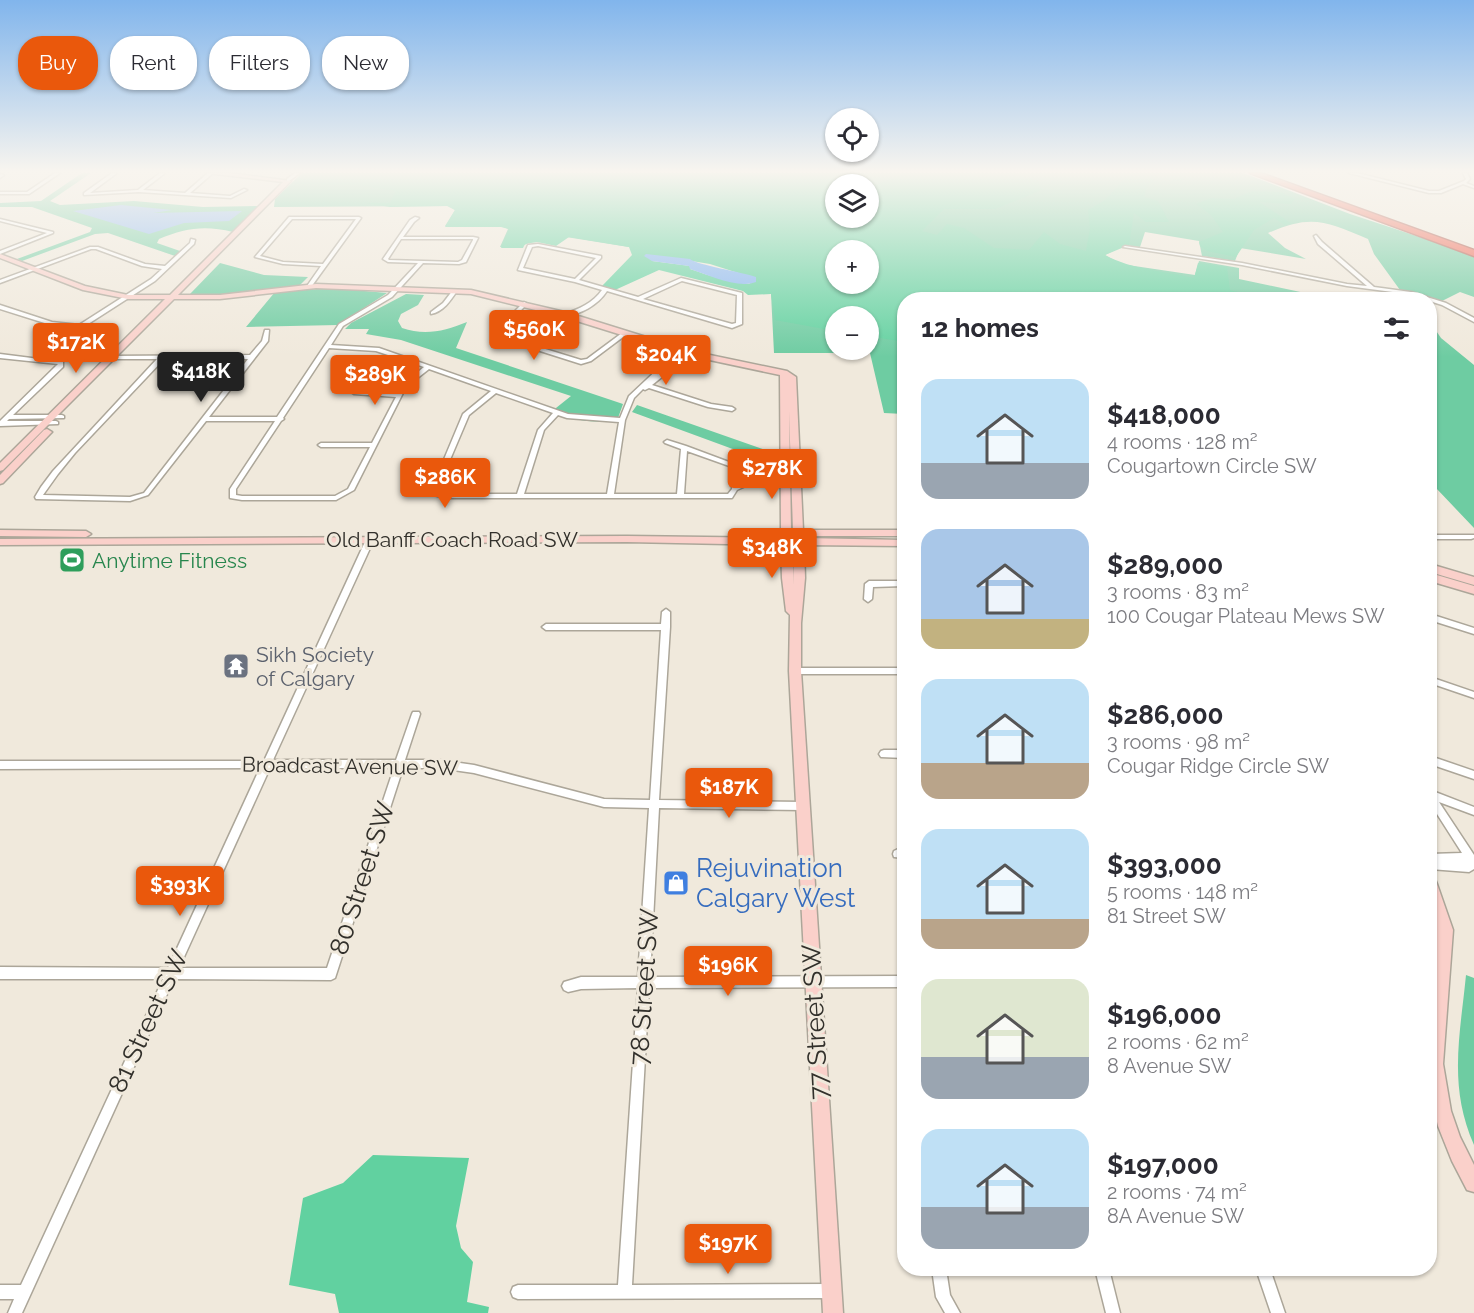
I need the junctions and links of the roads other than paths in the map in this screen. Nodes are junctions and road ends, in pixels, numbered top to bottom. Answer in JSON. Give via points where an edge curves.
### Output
{"nodes":[{"id":1,"x":48,"y":234,"type":"edge"},
{"id":2,"x":240,"y":234,"type":"edge"},
{"id":3,"x":276,"y":234,"type":"edge"},
{"id":4,"x":347,"y":234,"type":"edge"},
{"id":5,"x":403,"y":234,"type":"edge"},
{"id":6,"x":1417,"y":234,"type":"edge"},
{"id":7,"x":1421,"y":234,"type":"edge"},
{"id":8,"x":1446,"y":234,"type":"edge"},
{"id":9,"x":1316,"y":236,"type":"dead end"},
{"id":10,"x":400,"y":238,"type":"junction"},
{"id":11,"x":193,"y":240,"type":"dead end"},
{"id":12,"x":1474,"y":243,"type":"edge"},
{"id":13,"x":1453,"y":246,"type":"junction"},
{"id":14,"x":1125,"y":247,"type":"dead end"},
{"id":15,"x":1474,"y":253,"type":"edge"},
{"id":16,"x":0,"y":254,"type":"edge"},
{"id":17,"x":415,"y":262,"type":"junction"},
{"id":18,"x":422,"y":262,"type":"junction"},
{"id":19,"x":322,"y":265,"type":"junction"},
{"id":20,"x":166,"y":268,"type":"junction"},
{"id":21,"x":34,"y":269,"type":"junction"},
{"id":22,"x":576,"y":281,"type":"junction"},
{"id":23,"x":0,"y":282,"type":"edge"},
{"id":24,"x":309,"y":286,"type":"junction"},
{"id":25,"x":397,"y":288,"type":"junction"},
{"id":26,"x":605,"y":290,"type":"junction"},
{"id":27,"x":1373,"y":290,"type":"junction"},
{"id":28,"x":455,"y":291,"type":"junction"},
{"id":29,"x":1383,"y":292,"type":"edge"},
{"id":30,"x":1389,"y":292,"type":"edge"},
{"id":31,"x":128,"y":297,"type":"junction"},
{"id":32,"x":175,"y":299,"type":"junction"},
{"id":33,"x":639,"y":299,"type":"junction"},
{"id":34,"x":1437,"y":303,"type":"edge"},
{"id":35,"x":524,"y":304,"type":"junction"},
{"id":36,"x":1437,"y":305,"type":"edge"},
{"id":37,"x":0,"y":307,"type":"edge"},
{"id":38,"x":433,"y":313,"type":"dead end"},
{"id":39,"x":1461,"y":314,"type":"junction"},
{"id":40,"x":567,"y":315,"type":"junction"},
{"id":41,"x":1474,"y":320,"type":"edge"},
{"id":42,"x":79,"y":327,"type":"junction"},
{"id":43,"x":1474,"y":327,"type":"edge"},
{"id":44,"x":99,"y":329,"type":"dead end"},
{"id":45,"x":267,"y":331,"type":"dead end"},
{"id":46,"x":624,"y":334,"type":"junction"},
{"id":47,"x":327,"y":346,"type":"junction"},
{"id":48,"x":681,"y":350,"type":"junction"},
{"id":49,"x":689,"y":352,"type":"junction"},
{"id":50,"x":0,"y":356,"type":"edge"},
{"id":51,"x":117,"y":357,"type":"junction"},
{"id":52,"x":162,"y":357,"type":"junction"},
{"id":53,"x":252,"y":357,"type":"junction"},
{"id":54,"x":428,"y":367,"type":"junction"},
{"id":55,"x":784,"y":373,"type":"junction"},
{"id":56,"x":648,"y":386,"type":"junction"},
{"id":57,"x":495,"y":391,"type":"junction"},
{"id":58,"x":354,"y":392,"type":"dead end"},
{"id":59,"x":399,"y":395,"type":"junction"},
{"id":60,"x":629,"y":402,"type":"junction"},
{"id":61,"x":732,"y":409,"type":"dead end"},
{"id":62,"x":556,"y":413,"type":"junction"},
{"id":63,"x":7,"y":417,"type":"junction"},
{"id":64,"x":204,"y":418,"type":"junction"},
{"id":65,"x":280,"y":419,"type":"junction"},
{"id":66,"x":54,"y":420,"type":"junction"},
{"id":67,"x":622,"y":420,"type":"junction"},
{"id":68,"x":1,"y":423,"type":"edge"},
{"id":69,"x":667,"y":442,"type":"dead end"},
{"id":70,"x":321,"y":445,"type":"dead end"},
{"id":71,"x":373,"y":445,"type":"junction"},
{"id":72,"x":684,"y":447,"type":"junction"},
{"id":73,"x":735,"y":466,"type":"junction"},
{"id":74,"x":0,"y":468,"type":"edge"},
{"id":75,"x":0,"y":481,"type":"edge"},
{"id":76,"x":735,"y":489,"type":"junction"},
{"id":77,"x":610,"y":495,"type":"junction"},
{"id":78,"x":520,"y":496,"type":"junction"},
{"id":79,"x":680,"y":496,"type":"junction"},
{"id":80,"x":798,"y":515,"type":"junction"},
{"id":81,"x":0,"y":533,"type":"edge"},
{"id":82,"x":891,"y":533,"type":"junction"},
{"id":83,"x":897,"y":533,"type":"edge"},
{"id":84,"x":372,"y":536,"type":"junction"},
{"id":85,"x":786,"y":537,"type":"junction"},
{"id":86,"x":799,"y":537,"type":"junction"},
{"id":87,"x":1437,"y":537,"type":"edge"},
{"id":88,"x":1471,"y":537,"type":"dead end"},
{"id":89,"x":0,"y":542,"type":"edge"},
{"id":90,"x":897,"y":543,"type":"edge"},
{"id":91,"x":1437,"y":570,"type":"edge"},
{"id":92,"x":1437,"y":579,"type":"edge"},
{"id":93,"x":1474,"y":581,"type":"edge"},
{"id":94,"x":897,"y":584,"type":"edge"},
{"id":95,"x":1474,"y":590,"type":"edge"},
{"id":96,"x":868,"y":599,"type":"dead end"},
{"id":97,"x":666,"y":612,"type":"dead end"},
{"id":98,"x":1437,"y":619,"type":"edge"},
{"id":99,"x":795,"y":623,"type":"junction"},
{"id":100,"x":546,"y":627,"type":"dead end"},
{"id":101,"x":666,"y":627,"type":"junction"},
{"id":102,"x":1474,"y":631,"type":"edge"},
{"id":103,"x":795,"y":671,"type":"junction"},
{"id":104,"x":897,"y":671,"type":"edge"},
{"id":105,"x":1437,"y":682,"type":"edge"},
{"id":106,"x":1474,"y":695,"type":"edge"},
{"id":107,"x":416,"y":714,"type":"dead end"},
{"id":108,"x":884,"y":754,"type":"dead end"},
{"id":109,"x":897,"y":754,"type":"edge"},
{"id":110,"x":1437,"y":763,"type":"edge"},
{"id":111,"x":400,"y":764,"type":"junction"},
{"id":112,"x":0,"y":765,"type":"edge"},
{"id":113,"x":266,"y":765,"type":"junction"},
{"id":114,"x":1474,"y":776,"type":"edge"},
{"id":115,"x":1437,"y":798,"type":"edge"},
{"id":116,"x":655,"y":806,"type":"junction"},
{"id":117,"x":803,"y":806,"type":"junction"},
{"id":118,"x":1437,"y":806,"type":"edge"},
{"id":119,"x":1474,"y":812,"type":"edge"},
{"id":120,"x":1437,"y":858,"type":"edge"},
{"id":121,"x":1474,"y":864,"type":"edge"},
{"id":122,"x":1437,"y":865,"type":"edge"},
{"id":123,"x":1437,"y":905,"type":"edge"},
{"id":124,"x":0,"y":973,"type":"edge"},
{"id":125,"x":170,"y":973,"type":"junction"},
{"id":126,"x":897,"y":982,"type":"edge"},
{"id":127,"x":644,"y":983,"type":"junction"},
{"id":128,"x":812,"y":983,"type":"junction"},
{"id":129,"x":568,"y":986,"type":"dead end"},
{"id":130,"x":1437,"y":991,"type":"edge"},
{"id":131,"x":1437,"y":1085,"type":"edge"},
{"id":132,"x":1474,"y":1183,"type":"edge"},
{"id":133,"x":940,"y":1276,"type":"edge"},
{"id":134,"x":1104,"y":1276,"type":"edge"},
{"id":135,"x":1265,"y":1276,"type":"edge"},
{"id":136,"x":625,"y":1291,"type":"junction"},
{"id":137,"x":832,"y":1291,"type":"junction"},
{"id":138,"x":0,"y":1292,"type":"edge"},
{"id":139,"x":24,"y":1292,"type":"junction"},
{"id":140,"x":518,"y":1292,"type":"dead end"},
{"id":141,"x":953,"y":1312,"type":"edge"},
{"id":142,"x":15,"y":1313,"type":"edge"},
{"id":143,"x":833,"y":1313,"type":"edge"},
{"id":144,"x":1113,"y":1313,"type":"edge"},
{"id":145,"x":1278,"y":1313,"type":"edge"}],
"edges":[{"from":1,"to":16,"type":"street"},
{"from":2,"to":32,"type":"street"},
{"from":3,"to":19,"type":"street","via":[[257,256],[283,263]]},
{"from":4,"to":19,"type":"street"},
{"from":5,"to":10,"type":"street"},
{"from":6,"to":13,"type":"highway"},
{"from":7,"to":13,"type":"highway"},
{"from":8,"to":12,"type":"highway"},
{"from":9,"to":27,"type":"street"},
{"from":10,"to":17,"type":"street","via":[[385,259]]},
{"from":10,"to":18,"type":"street","via":[[476,239],[464,261]]},
{"from":11,"to":20,"type":"street"},
{"from":13,"to":15,"type":"highway"},
{"from":14,"to":27,"type":"street"},
{"from":16,"to":21,"type":"street"},
{"from":17,"to":18,"type":"street"},
{"from":17,"to":25,"type":"street"},
{"from":18,"to":25,"type":"street"},
{"from":19,"to":24,"type":"street"},
{"from":20,"to":21,"type":"street","via":[[144,265],[96,248]]},
{"from":20,"to":31,"type":"street"},
{"from":21,"to":23,"type":"street"},
{"from":21,"to":31,"type":"street","via":[[83,288]]},
{"from":22,"to":22,"type":"street","via":[[522,270],[530,246],[599,257]]},
{"from":22,"to":26,"type":"street"},
{"from":24,"to":25,"type":"street"},
{"from":24,"to":32,"type":"street"},
{"from":25,"to":28,"type":"street"},
{"from":25,"to":47,"type":"street","via":[[385,301],[347,320]]},
{"from":26,"to":33,"type":"street"},
{"from":26,"to":40,"type":"street","via":[[579,311]]},
{"from":27,"to":29,"type":"street"},
{"from":27,"to":30,"type":"street"},
{"from":28,"to":35,"type":"street"},
{"from":28,"to":38,"type":"street"},
{"from":31,"to":32,"type":"street"},
{"from":31,"to":42,"type":"street"},
{"from":32,"to":51,"type":"street"},
{"from":33,"to":33,"type":"street","via":[[685,279],[740,294],[740,324],[732,326]]},
{"from":34,"to":39,"type":"street"},
{"from":35,"to":40,"type":"street"},
{"from":35,"to":46,"type":"street","via":[[497,332],[498,336],[581,362]]},
{"from":36,"to":39,"type":"street"},
{"from":37,"to":42,"type":"street","via":[[35,319]]},
{"from":39,"to":41,"type":"street"},
{"from":39,"to":43,"type":"street"},
{"from":40,"to":46,"type":"street"},
{"from":42,"to":44,"type":"street"},
{"from":45,"to":53,"type":"street"},
{"from":46,"to":48,"type":"street"},
{"from":47,"to":54,"type":"street","via":[[377,349]]},
{"from":47,"to":65,"type":"street"},
{"from":48,"to":49,"type":"street"},
{"from":48,"to":60,"type":"street","via":[[641,385]]},
{"from":49,"to":55,"type":"street"},
{"from":49,"to":56,"type":"street"},
{"from":50,"to":63,"type":"street","via":[[61,363]]},
{"from":51,"to":52,"type":"street"},
{"from":51,"to":66,"type":"street"},
{"from":52,"to":53,"type":"street"},
{"from":52,"to":64,"type":"street","via":[[38,497],[141,496]]},
{"from":53,"to":64,"type":"street"},
{"from":54,"to":57,"type":"street"},
{"from":54,"to":59,"type":"street","via":[[409,381]]},
{"from":55,"to":80,"type":"street","name":"77 Street SW","via":[[792,377]]},
{"from":55,"to":85,"type":"street","name":"77 Street SW"},
{"from":56,"to":60,"type":"street"},
{"from":56,"to":61,"type":"street"},
{"from":57,"to":62,"type":"street"},
{"from":57,"to":78,"type":"street","via":[[466,414],[434,491],[445,496]]},
{"from":58,"to":59,"type":"street"},
{"from":59,"to":71,"type":"street"},
{"from":60,"to":67,"type":"street"},
{"from":62,"to":67,"type":"street"},
{"from":62,"to":78,"type":"street","via":[[541,430]]},
{"from":63,"to":66,"type":"street"},
{"from":63,"to":68,"type":"street"},
{"from":64,"to":65,"type":"street"},
{"from":65,"to":71,"type":"street","via":[[232,496],[346,495]]},
{"from":66,"to":68,"type":"street"},
{"from":66,"to":74,"type":"street"},
{"from":66,"to":75,"type":"street"},
{"from":67,"to":77,"type":"street"},
{"from":69,"to":72,"type":"street"},
{"from":70,"to":71,"type":"street"},
{"from":72,"to":73,"type":"street"},
{"from":72,"to":79,"type":"street"},
{"from":73,"to":76,"type":"street"},
{"from":73,"to":76,"type":"street","via":[[751,478]]},
{"from":76,"to":79,"type":"street","via":[[730,496]]},
{"from":77,"to":78,"type":"street"},
{"from":77,"to":79,"type":"street"},
{"from":80,"to":82,"type":"street","via":[[805,523],[817,527]]},
{"from":80,"to":86,"type":"street","name":"77 Street SW"},
{"from":81,"to":84,"type":"street","name":"Old Banff Coach Road SW"},
{"from":82,"to":83,"type":"street","name":"Old Banff Coach Road SW"},
{"from":82,"to":86,"type":"street","name":"Old Banff Coach Road SW"},
{"from":84,"to":85,"type":"street","name":"Old Banff Coach Road SW"},
{"from":84,"to":89,"type":"street","name":"Old Banff Coach Road SW"},
{"from":84,"to":113,"type":"street","name":"81 Street SW"},
{"from":85,"to":86,"type":"street","name":"Old Banff Coach Road SW"},
{"from":85,"to":99,"type":"street","name":"77 Street SW","via":[[787,585]]},
{"from":86,"to":90,"type":"street","name":"Old Banff Coach Road SW"},
{"from":86,"to":99,"type":"street","name":"77 Street SW"},
{"from":87,"to":88,"type":"street"},
{"from":91,"to":93,"type":"street"},
{"from":92,"to":95,"type":"street"},
{"from":94,"to":96,"type":"street","via":[[868,584]]},
{"from":97,"to":101,"type":"street","name":"78 Street SW"},
{"from":98,"to":102,"type":"street"},
{"from":99,"to":103,"type":"street","name":"77 Street SW"},
{"from":100,"to":101,"type":"street"},
{"from":101,"to":116,"type":"street","name":"78 Street SW"},
{"from":103,"to":104,"type":"street"},
{"from":103,"to":117,"type":"street","name":"77 Street SW"},
{"from":105,"to":106,"type":"street"},
{"from":107,"to":111,"type":"street","name":"80 Street SW"},
{"from":108,"to":109,"type":"street"},
{"from":110,"to":114,"type":"street"},
{"from":111,"to":113,"type":"street","name":"Broadcast Avenue SW"},
{"from":111,"to":116,"type":"street","name":"Broadcast Avenue SW","via":[[474,769],[595,802]]},
{"from":111,"to":125,"type":"street","name":"80 Street SW","via":[[331,974]]},
{"from":112,"to":113,"type":"street","name":"Broadcast Avenue SW"},
{"from":113,"to":125,"type":"street","name":"81 Street SW"},
{"from":115,"to":119,"type":"street"},
{"from":116,"to":117,"type":"street","name":"Broadcast Avenue SW"},
{"from":116,"to":127,"type":"street","name":"78 Street SW"},
{"from":117,"to":128,"type":"street","name":"77 Street SW"},
{"from":118,"to":121,"type":"street"},
{"from":120,"to":121,"type":"street","via":[[1462,858]]},
{"from":121,"to":122,"type":"street"},
{"from":123,"to":130,"type":"street","via":[[1445,930]]},
{"from":124,"to":125,"type":"street"},
{"from":125,"to":139,"type":"street","name":"81 Street SW"},
{"from":126,"to":128,"type":"street"},
{"from":127,"to":128,"type":"street"},
{"from":127,"to":129,"type":"street"},
{"from":127,"to":136,"type":"street","name":"78 Street SW"},
{"from":128,"to":137,"type":"street","name":"77 Street SW"},
{"from":131,"to":132,"type":"street","via":[[1441,1112]]},
{"from":133,"to":141,"type":"street","via":[[943,1297]]},
{"from":134,"to":144,"type":"street"},
{"from":135,"to":145,"type":"street"},
{"from":136,"to":137,"type":"street"},
{"from":136,"to":140,"type":"street"},
{"from":137,"to":143,"type":"street","name":"77 Street SW"},
{"from":138,"to":139,"type":"street"},
{"from":139,"to":142,"type":"street","name":"81 Street SW"}]}
